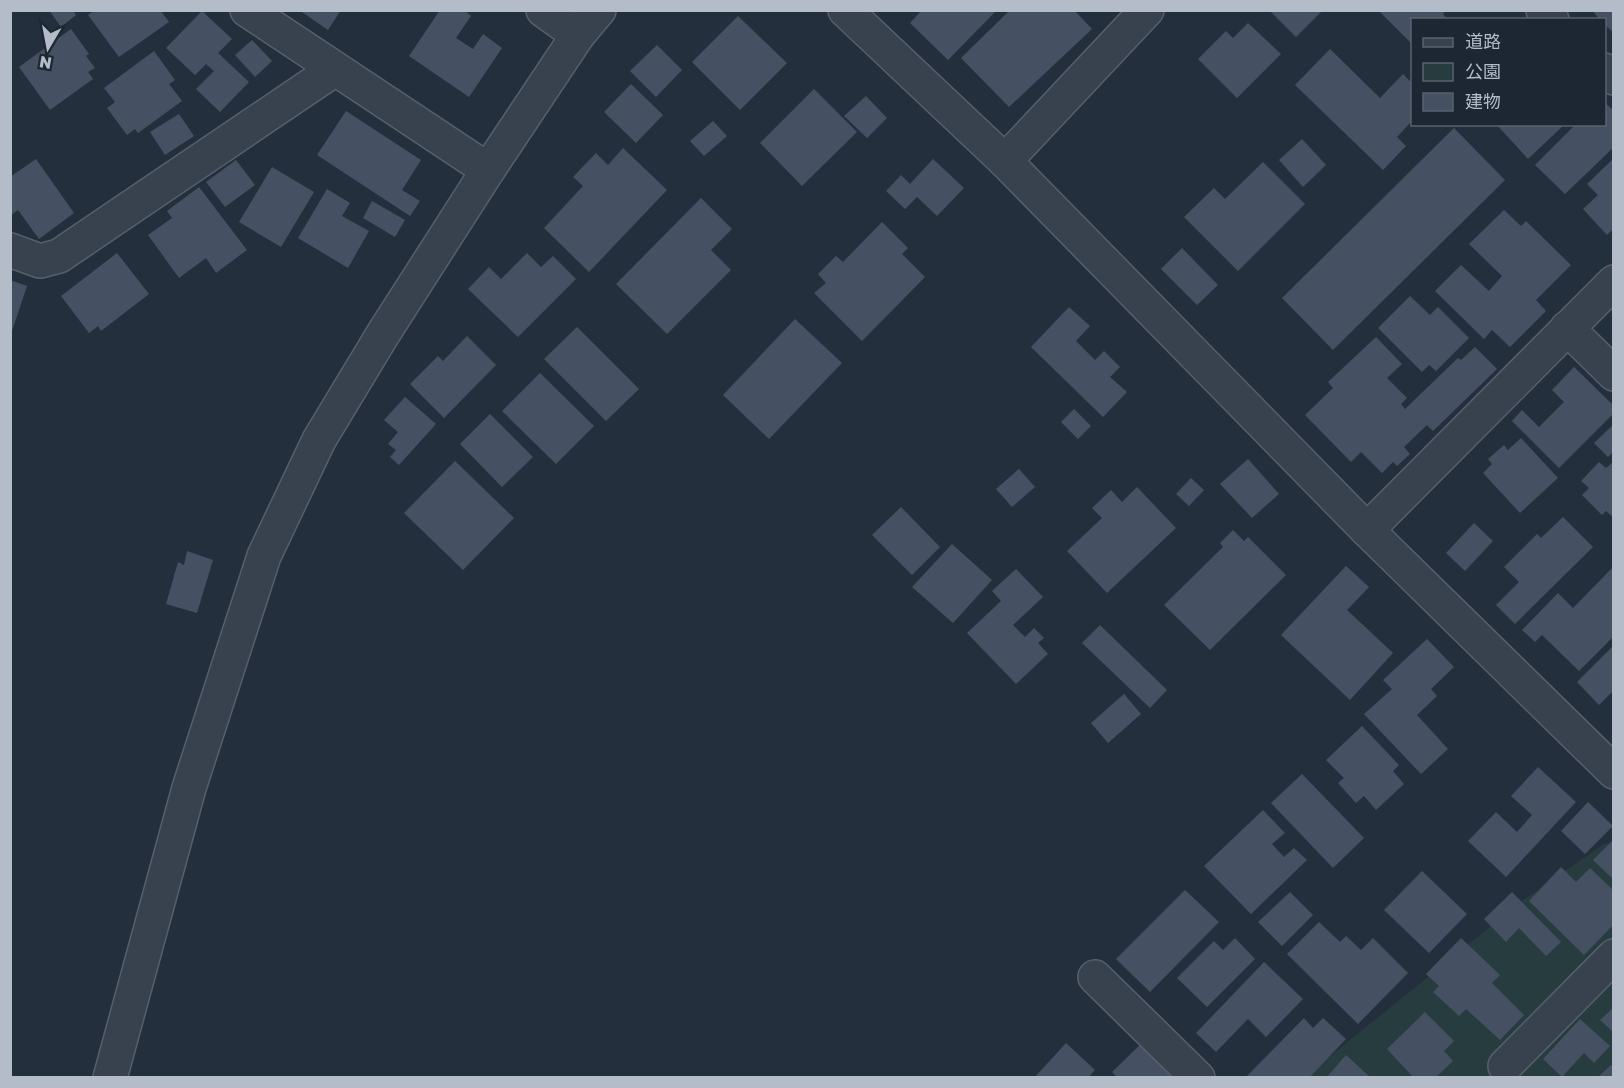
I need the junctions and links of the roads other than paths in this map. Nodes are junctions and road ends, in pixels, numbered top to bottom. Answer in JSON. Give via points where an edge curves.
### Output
{"nodes":[{"id":1,"x":247,"y":10,"type":"edge"},
{"id":2,"x":543,"y":10,"type":"edge"},
{"id":3,"x":599,"y":10,"type":"edge"},
{"id":4,"x":1147,"y":10,"type":"edge"},
{"id":5,"x":853,"y":13,"type":"edge"},
{"id":6,"x":578,"y":35,"type":"junction"},
{"id":7,"x":335,"y":69,"type":"dead end"},
{"id":8,"x":1005,"y":161,"type":"junction"},
{"id":9,"x":488,"y":170,"type":"junction"},
{"id":10,"x":10,"y":250,"type":"edge"},
{"id":11,"x":1614,"y":282,"type":"edge"},
{"id":12,"x":1567,"y":328,"type":"junction"},
{"id":13,"x":1614,"y":374,"type":"edge"},
{"id":14,"x":1367,"y":530,"type":"junction"},
{"id":15,"x":1614,"y":772,"type":"edge"},
{"id":16,"x":1614,"y":956,"type":"edge"},
{"id":17,"x":1095,"y":977,"type":"dead end"},
{"id":18,"x":1505,"y":1066,"type":"dead end"},
{"id":19,"x":110,"y":1077,"type":"edge"},
{"id":20,"x":1198,"y":1077,"type":"edge"}],
"edges":[{"from":1,"to":9,"type":"street"},
{"from":2,"to":6,"type":"street"},
{"from":3,"to":6,"type":"street"},
{"from":4,"to":8,"type":"street"},
{"from":5,"to":8,"type":"street"},
{"from":6,"to":9,"type":"street"},
{"from":7,"to":10,"type":"street","via":[[59,256],[40,261]]},
{"from":8,"to":14,"type":"street"},
{"from":9,"to":19,"type":"street","via":[[319,440],[264,556],[189,788]]},
{"from":11,"to":12,"type":"street"},
{"from":12,"to":13,"type":"street"},
{"from":12,"to":14,"type":"street"},
{"from":14,"to":15,"type":"street"},
{"from":16,"to":18,"type":"street"},
{"from":17,"to":20,"type":"street"}]}
